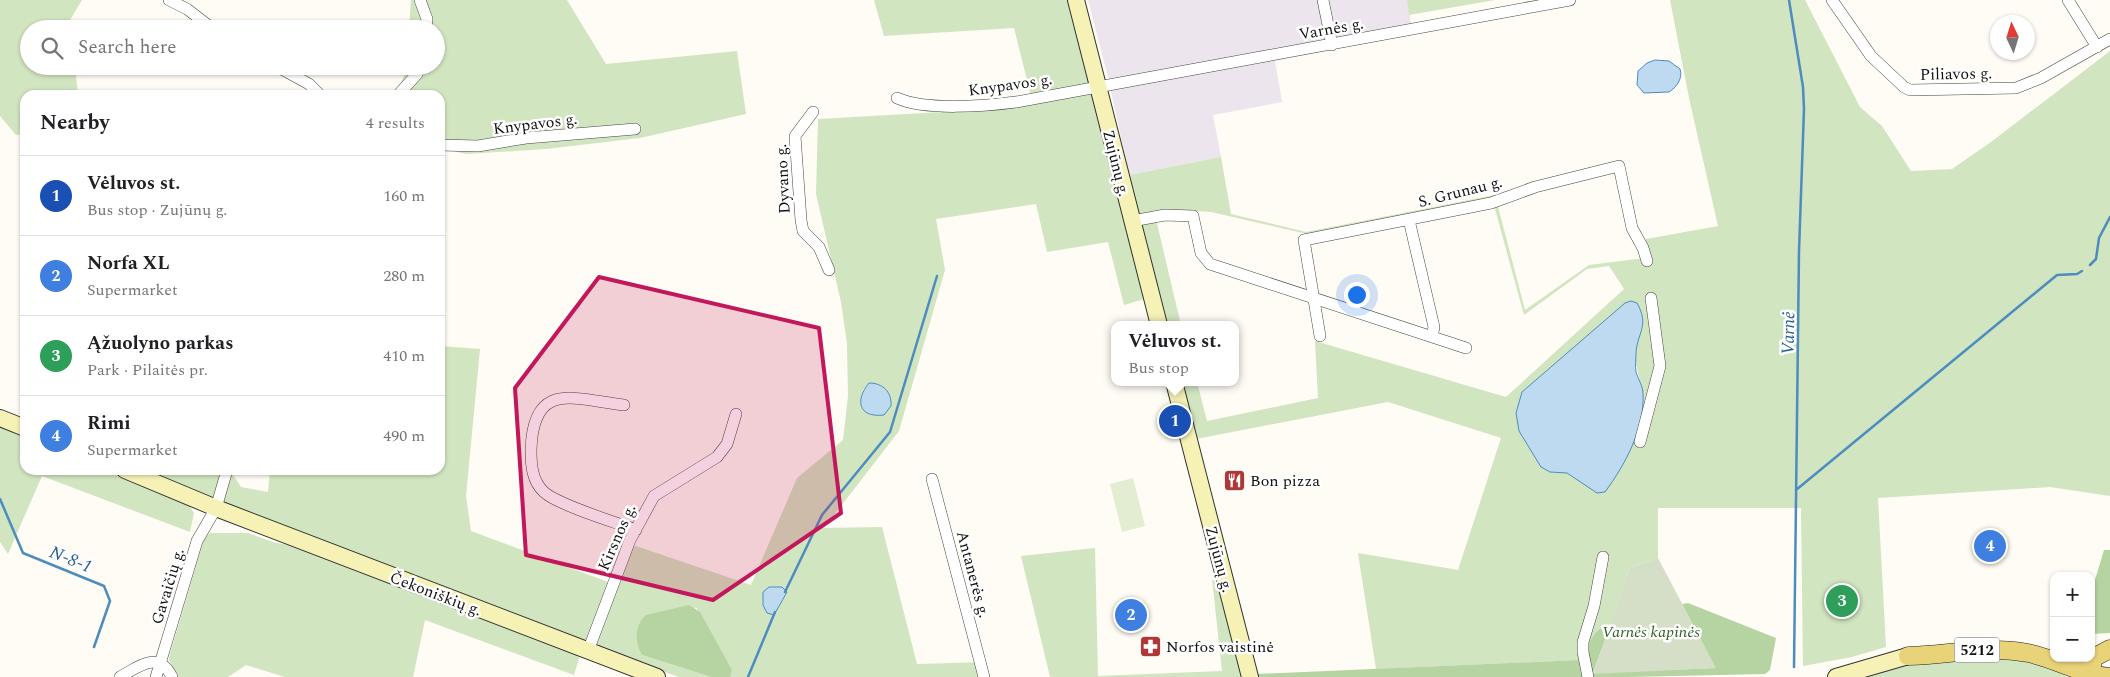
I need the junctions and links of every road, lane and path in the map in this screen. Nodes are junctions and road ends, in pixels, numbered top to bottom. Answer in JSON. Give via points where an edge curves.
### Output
{"nodes":[{"id":1,"x":169,"y":0,"type":"edge"},
{"id":2,"x":420,"y":0,"type":"edge"},
{"id":3,"x":1076,"y":0,"type":"edge"},
{"id":4,"x":1323,"y":0,"type":"edge"},
{"id":5,"x":1570,"y":0,"type":"edge"},
{"id":6,"x":1832,"y":0,"type":"edge"},
{"id":7,"x":2068,"y":0,"type":"edge"},
{"id":8,"x":201,"y":20,"type":"edge"},
{"id":9,"x":427,"y":20,"type":"edge"},
{"id":10,"x":2110,"y":39,"type":"edge"},
{"id":11,"x":1332,"y":45,"type":"junction"},
{"id":12,"x":2097,"y":47,"type":"junction"},
{"id":13,"x":292,"y":75,"type":"edge"},
{"id":14,"x":417,"y":75,"type":"edge"},
{"id":15,"x":1098,"y":87,"type":"junction"},
{"id":16,"x":315,"y":90,"type":"edge"},
{"id":17,"x":403,"y":90,"type":"edge"},
{"id":18,"x":897,"y":98,"type":"dead end"},
{"id":19,"x":813,"y":112,"type":"dead end"},
{"id":20,"x":635,"y":129,"type":"dead end"},
{"id":21,"x":445,"y":145,"type":"edge"},
{"id":22,"x":1409,"y":220,"type":"junction"},
{"id":23,"x":1132,"y":221,"type":"junction"},
{"id":24,"x":1646,"y":261,"type":"dead end"},
{"id":25,"x":829,"y":270,"type":"dead end"},
{"id":26,"x":1651,"y":298,"type":"dead end"},
{"id":27,"x":1314,"y":299,"type":"junction"},
{"id":28,"x":1158,"y":321,"type":"edge"},
{"id":29,"x":1320,"y":336,"type":"dead end"},
{"id":30,"x":1432,"y":337,"type":"junction"},
{"id":31,"x":1466,"y":348,"type":"dead end"},
{"id":32,"x":1175,"y":386,"type":"edge"},
{"id":33,"x":624,"y":405,"type":"dead end"},
{"id":34,"x":736,"y":414,"type":"dead end"},
{"id":35,"x":0,"y":418,"type":"edge"},
{"id":36,"x":20,"y":426,"type":"edge"},
{"id":37,"x":1640,"y":442,"type":"dead end"},
{"id":38,"x":137,"y":475,"type":"edge"},
{"id":39,"x":226,"y":475,"type":"edge"},
{"id":40,"x":932,"y":479,"type":"dead end"},
{"id":41,"x":216,"y":508,"type":"junction"},
{"id":42,"x":636,"y":530,"type":"junction"},
{"id":43,"x":1603,"y":557,"type":"dead end"},
{"id":44,"x":2050,"y":647,"type":"edge"},
{"id":45,"x":2095,"y":648,"type":"edge"},
{"id":46,"x":2110,"y":648,"type":"edge"},
{"id":47,"x":588,"y":651,"type":"junction"},
{"id":48,"x":1908,"y":656,"type":"junction"},
{"id":49,"x":160,"y":663,"type":"junction"},
{"id":50,"x":2091,"y":676,"type":"edge"},
{"id":51,"x":120,"y":677,"type":"edge"},
{"id":52,"x":156,"y":677,"type":"edge"},
{"id":53,"x":172,"y":677,"type":"edge"},
{"id":54,"x":657,"y":677,"type":"edge"},
{"id":55,"x":984,"y":677,"type":"edge"},
{"id":56,"x":1250,"y":677,"type":"edge"},
{"id":57,"x":1588,"y":677,"type":"edge"},
{"id":58,"x":1836,"y":677,"type":"edge"},
{"id":59,"x":2110,"y":677,"type":"edge"}],
"edges":[{"from":1,"to":8,"type":"street"},
{"from":2,"to":9,"type":"street"},
{"from":3,"to":15,"type":"main road","name":"Zujūnų g."},
{"from":4,"to":11,"type":"street"},
{"from":5,"to":11,"type":"street","name":"Varnės g."},
{"from":6,"to":12,"type":"street","name":"Piliavos g.","via":[[1871,56],[1910,90],[2016,88]]},
{"from":7,"to":12,"type":"street"},
{"from":10,"to":12,"type":"street","name":"Piliavos g."},
{"from":11,"to":15,"type":"street","name":"Varnės g."},
{"from":13,"to":16,"type":"street"},
{"from":14,"to":17,"type":"street"},
{"from":15,"to":18,"type":"street","name":"Knypavos g.","via":[[993,105],[960,107]]},
{"from":15,"to":23,"type":"main road","name":"Zujūnų g."},
{"from":19,"to":25,"type":"street","name":"Dyvano g.","via":[[795,136],[801,220],[803,231],[819,248]]},
{"from":20,"to":21,"type":"street","name":"Knypavos g.","via":[[526,138],[478,146]]},
{"from":22,"to":24,"type":"street","name":"S. Grunau g.","via":[[1491,203],[1535,187],[1619,166],[1632,228]]},
{"from":22,"to":27,"type":"street","name":"S. Grunau g.","via":[[1304,240]]},
{"from":22,"to":30,"type":"street","via":[[1434,327]]},
{"from":23,"to":27,"type":"street","via":[[1165,215],[1193,216],[1201,253],[1210,264]]},
{"from":23,"to":28,"type":"main road","name":"Zujūnų g."},
{"from":26,"to":37,"type":"street","via":[[1660,366]]},
{"from":27,"to":29,"type":"street","name":"S. Grunau g."},
{"from":27,"to":30,"type":"street"},
{"from":30,"to":31,"type":"street"},
{"from":32,"to":56,"type":"main road","name":"Zujūnų g."},
{"from":33,"to":42,"type":"street","via":[[568,398],[551,401],[539,410],[534,420],[531,458],[534,477],[548,495]]},
{"from":34,"to":42,"type":"street","name":"Kirsnos g.","via":[[727,444],[717,456],[654,496]]},
{"from":35,"to":36,"type":"main road"},
{"from":38,"to":41,"type":"main road","name":"Čekoniškių g."},
{"from":39,"to":41,"type":"street","name":"Gavaičių g."},
{"from":40,"to":55,"type":"street","name":"Antanerės g."},
{"from":41,"to":47,"type":"main road","name":"Čekoniškių g."},
{"from":41,"to":49,"type":"street","name":"Gavaičių g.","via":[[197,541]]},
{"from":42,"to":47,"type":"street","name":"Kirsnos g."},
{"from":43,"to":57,"type":"street","via":[[1583,642]]},
{"from":44,"to":48,"type":"main road","number":"5212","via":[[1967,641],[1928,646]]},
{"from":45,"to":46,"type":"main road"},
{"from":46,"to":50,"type":"main road","via":[[2093,658]]},
{"from":47,"to":54,"type":"main road","name":"Čekoniškių g."},
{"from":48,"to":50,"type":"main road","number":"5212","via":[[1976,650],[2013,651],[2046,658]]},
{"from":48,"to":58,"type":"main road","number":"5212"},
{"from":49,"to":51,"type":"street","via":[[149,662]]},
{"from":49,"to":52,"type":"street","name":"Gavaičių g."},
{"from":49,"to":53,"type":"street","via":[[166,666]]},
{"from":50,"to":59,"type":"main road","number":"5212"}]}
